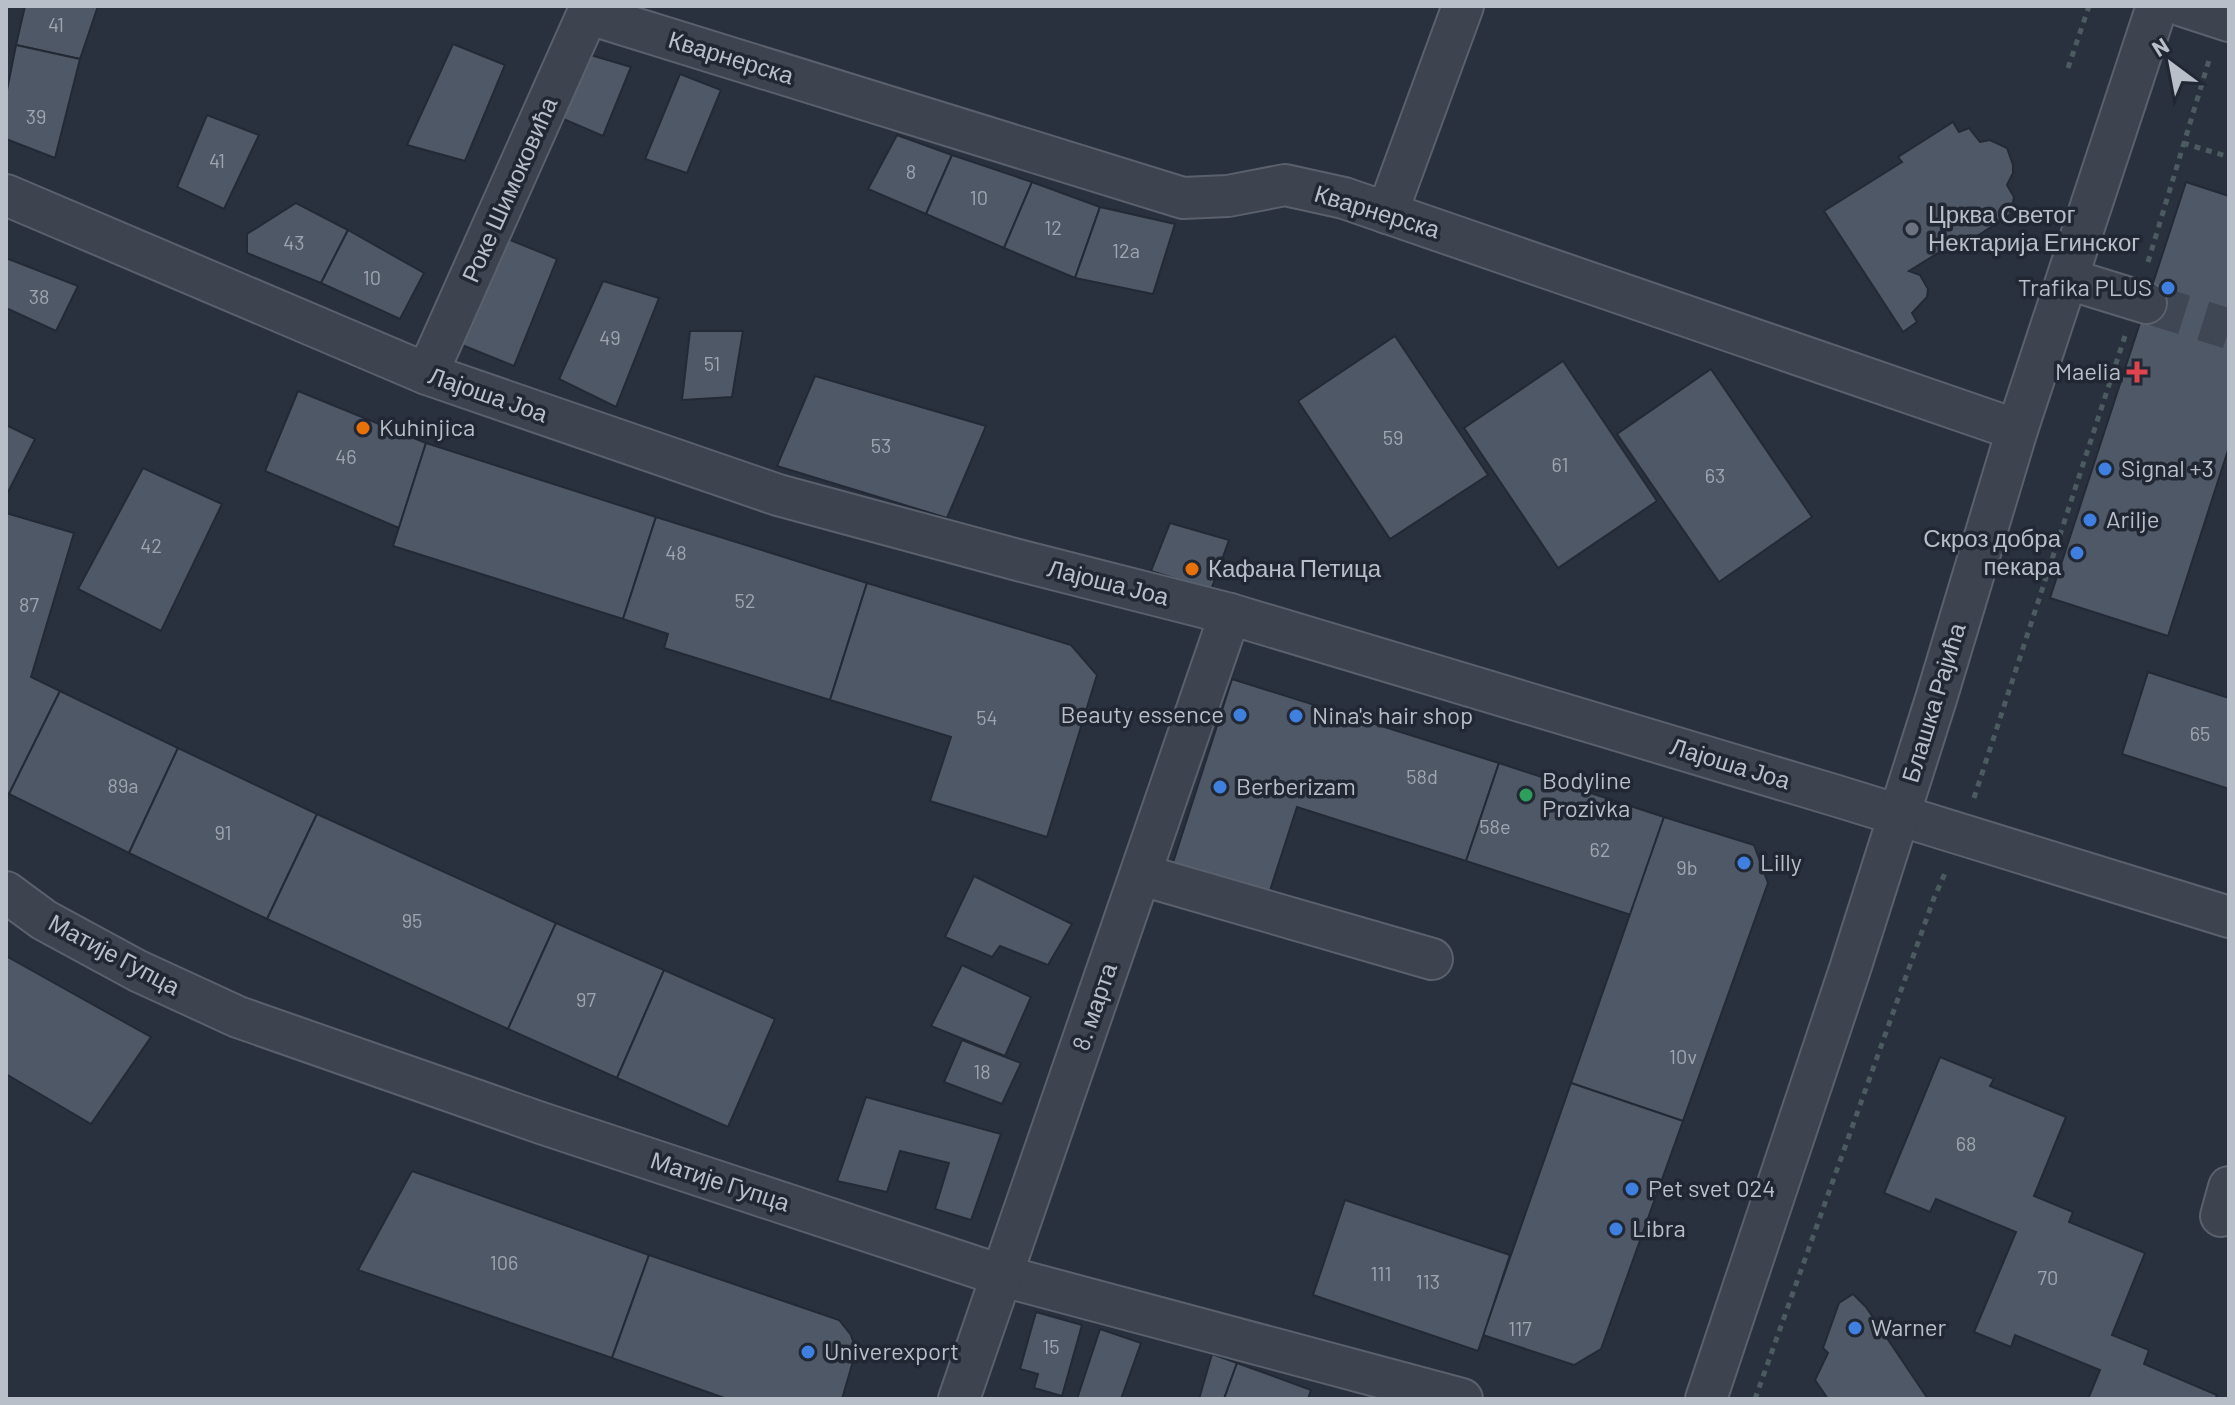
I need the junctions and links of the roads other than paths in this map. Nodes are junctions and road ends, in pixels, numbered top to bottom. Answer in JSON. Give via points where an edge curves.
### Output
{"nodes":[{"id":1,"x":1463,"y":6,"type":"edge"},
{"id":2,"x":2157,"y":6,"type":"edge"},
{"id":3,"x":2183,"y":6,"type":"edge"},
{"id":4,"x":590,"y":10,"type":"edge"},
{"id":5,"x":2225,"y":20,"type":"edge"},
{"id":6,"x":6,"y":195,"type":"edge"},
{"id":7,"x":1387,"y":213,"type":"junction"},
{"id":8,"x":2068,"y":279,"type":"junction"},
{"id":9,"x":2142,"y":302,"type":"tunnel mouth"},
{"id":10,"x":427,"y":374,"type":"junction"},
{"id":11,"x":2017,"y":430,"type":"junction"},
{"id":12,"x":1230,"y":614,"type":"junction"},
{"id":13,"x":1899,"y":815,"type":"junction"},
{"id":14,"x":1142,"y":875,"type":"junction"},
{"id":15,"x":6,"y":892,"type":"edge"},
{"id":16,"x":2229,"y":917,"type":"edge"},
{"id":17,"x":1432,"y":959,"type":"dead end"},
{"id":18,"x":1003,"y":1276,"type":"junction"},
{"id":19,"x":959,"y":1399,"type":"edge"},
{"id":20,"x":1462,"y":1399,"type":"edge"},
{"id":21,"x":1706,"y":1399,"type":"edge"}],
"edges":[{"from":1,"to":7,"type":"street"},
{"from":2,"to":8,"type":"street","name":"Блашка Рајића"},
{"from":3,"to":5,"type":"street"},
{"from":4,"to":7,"type":"street","name":"Кварнерска","via":[[1183,198],[1285,185]]},
{"from":4,"to":10,"type":"street","name":"Роке Шимоковића"},
{"from":6,"to":10,"type":"street","name":"Лајоша Јоа"},
{"from":7,"to":11,"type":"street","name":"Кварнерска"},
{"from":8,"to":9,"type":"street"},
{"from":8,"to":11,"type":"street","name":"Блашка Рајића"},
{"from":10,"to":12,"type":"street","name":"Лајоша Јоа","via":[[778,495]]},
{"from":11,"to":13,"type":"street","name":"Блашка Рајића"},
{"from":12,"to":13,"type":"street","name":"Лајоша Јоа"},
{"from":12,"to":14,"type":"street","name":"8. марта"},
{"from":13,"to":16,"type":"street","name":"Лајоша Јоа"},
{"from":13,"to":21,"type":"street","name":"Блашка Рајића"},
{"from":14,"to":17,"type":"street"},
{"from":14,"to":18,"type":"street","name":"8. марта"},
{"from":15,"to":18,"type":"street","name":"Матије Гупца","via":[[44,920],[138,971],[238,1017]]},
{"from":18,"to":19,"type":"street","name":"8. марта"},
{"from":18,"to":20,"type":"street","name":"Матије Гупца"}]}
